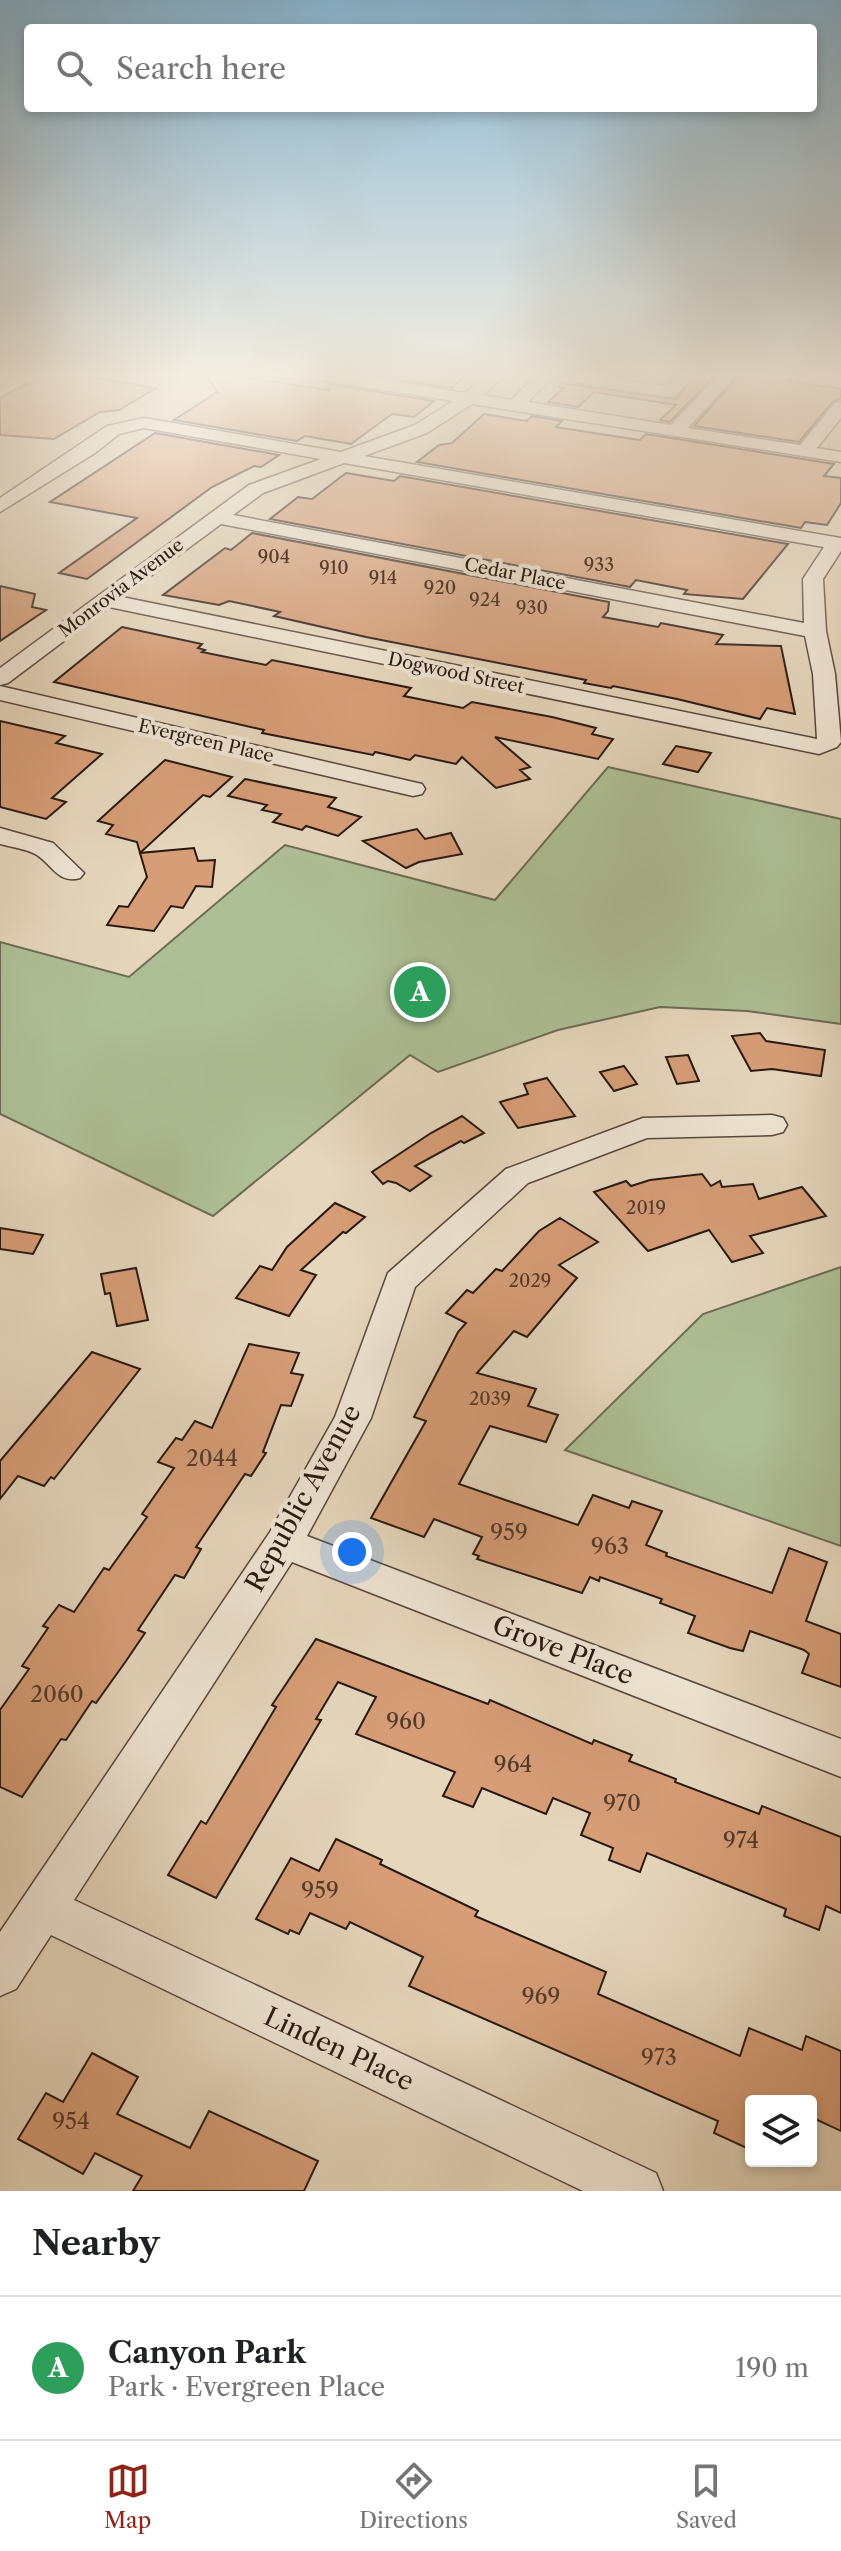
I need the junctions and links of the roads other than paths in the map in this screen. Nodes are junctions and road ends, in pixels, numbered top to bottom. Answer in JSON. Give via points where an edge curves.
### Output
{"nodes":[{"id":1,"x":45,"y":477,"type":"edge"},
{"id":2,"x":289,"y":477,"type":"edge"},
{"id":3,"x":461,"y":477,"type":"edge"},
{"id":4,"x":0,"y":506,"type":"edge"},
{"id":5,"x":215,"y":517,"type":"junction"},
{"id":6,"x":838,"y":543,"type":"edge"},
{"id":7,"x":105,"y":600,"type":"junction"},
{"id":8,"x":815,"y":631,"type":"junction"},
{"id":9,"x":0,"y":678,"type":"edge"},
{"id":10,"x":0,"y":693,"type":"edge"},
{"id":11,"x":413,"y":789,"type":"dead end"},
{"id":12,"x":0,"y":836,"type":"edge"},
{"id":13,"x":71,"y":873,"type":"dead end"},
{"id":14,"x":772,"y":1125,"type":"dead end"},
{"id":15,"x":284,"y":1543,"type":"junction"},
{"id":16,"x":841,"y":1758,"type":"edge"},
{"id":17,"x":41,"y":1907,"type":"junction"},
{"id":18,"x":0,"y":1973,"type":"edge"},
{"id":19,"x":638,"y":2191,"type":"edge"}],
"edges":[{"from":1,"to":4,"type":"street"},
{"from":2,"to":5,"type":"street","name":"Monrovia Avenue","via":[[256,489]]},
{"from":3,"to":6,"type":"street"},
{"from":5,"to":7,"type":"street","name":"Monrovia Avenue"},
{"from":5,"to":8,"type":"street","name":"Cedar Place"},
{"from":6,"to":8,"type":"street","via":[[813,579]]},
{"from":7,"to":8,"type":"street","name":"Dogwood Street","via":[[819,747],[829,742]]},
{"from":7,"to":9,"type":"street","name":"Monrovia Avenue"},
{"from":10,"to":11,"type":"street","name":"Evergreen Place"},
{"from":12,"to":13,"type":"street","via":[[44,848]]},
{"from":14,"to":15,"type":"street","name":"Republic Avenue","via":[[643,1128],[517,1176],[400,1281],[353,1418]]},
{"from":15,"to":16,"type":"street","name":"Grove Place"},
{"from":15,"to":17,"type":"street","name":"Republic Avenue"},
{"from":17,"to":18,"type":"street","name":"Republic Avenue"},
{"from":17,"to":19,"type":"street","name":"Linden Place"}]}
